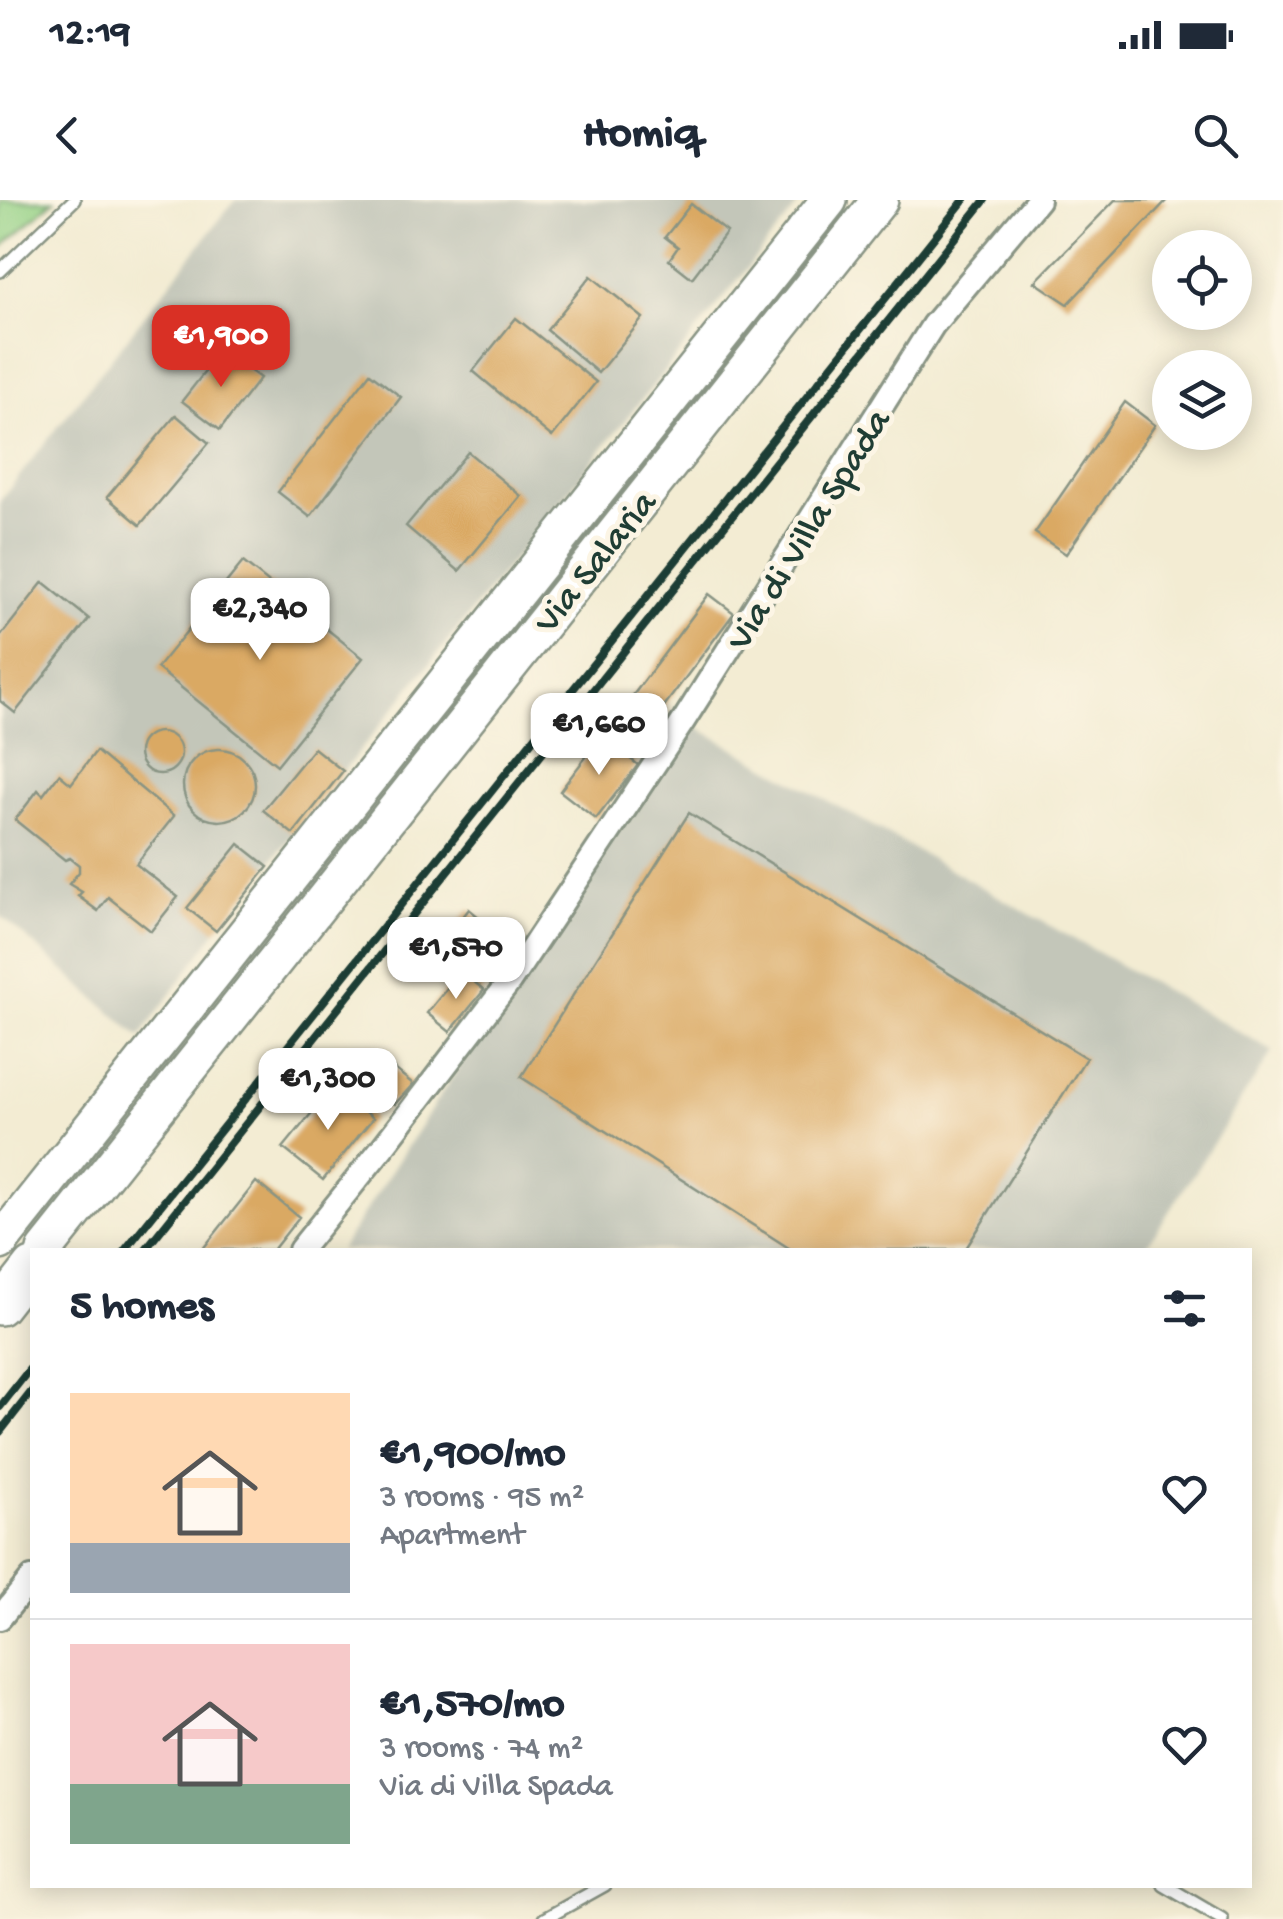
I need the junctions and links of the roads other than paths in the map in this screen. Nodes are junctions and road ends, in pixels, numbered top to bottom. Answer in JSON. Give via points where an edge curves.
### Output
{"nodes":[{"id":1,"x":74,"y":200,"type":"edge"},
{"id":2,"x":828,"y":200,"type":"edge"},
{"id":3,"x":880,"y":200,"type":"edge"},
{"id":4,"x":1038,"y":200,"type":"edge"},
{"id":5,"x":0,"y":271,"type":"edge"},
{"id":6,"x":0,"y":1242,"type":"edge"},
{"id":7,"x":48,"y":1248,"type":"edge"},
{"id":8,"x":302,"y":1248,"type":"edge"},
{"id":9,"x":30,"y":1269,"type":"edge"},
{"id":10,"x":0,"y":1307,"type":"edge"},
{"id":11,"x":30,"y":1580,"type":"edge"},
{"id":12,"x":0,"y":1618,"type":"edge"},
{"id":13,"x":600,"y":1888,"type":"edge"},
{"id":14,"x":1169,"y":1888,"type":"edge"},
{"id":15,"x":544,"y":1919,"type":"edge"},
{"id":16,"x":1222,"y":1919,"type":"edge"}],
"edges":[{"from":1,"to":5,"type":"lane"},
{"from":2,"to":6,"type":"main road","name":"Via Salaria"},
{"from":3,"to":7,"type":"main road","name":"Via Salaria"},
{"from":4,"to":8,"type":"street","name":"Via di Villa Spada","via":[[933,326],[510,980]]},
{"from":9,"to":10,"type":"main road"},
{"from":11,"to":12,"type":"street"},
{"from":13,"to":15,"type":"lane"},
{"from":14,"to":16,"type":"lane"}]}
